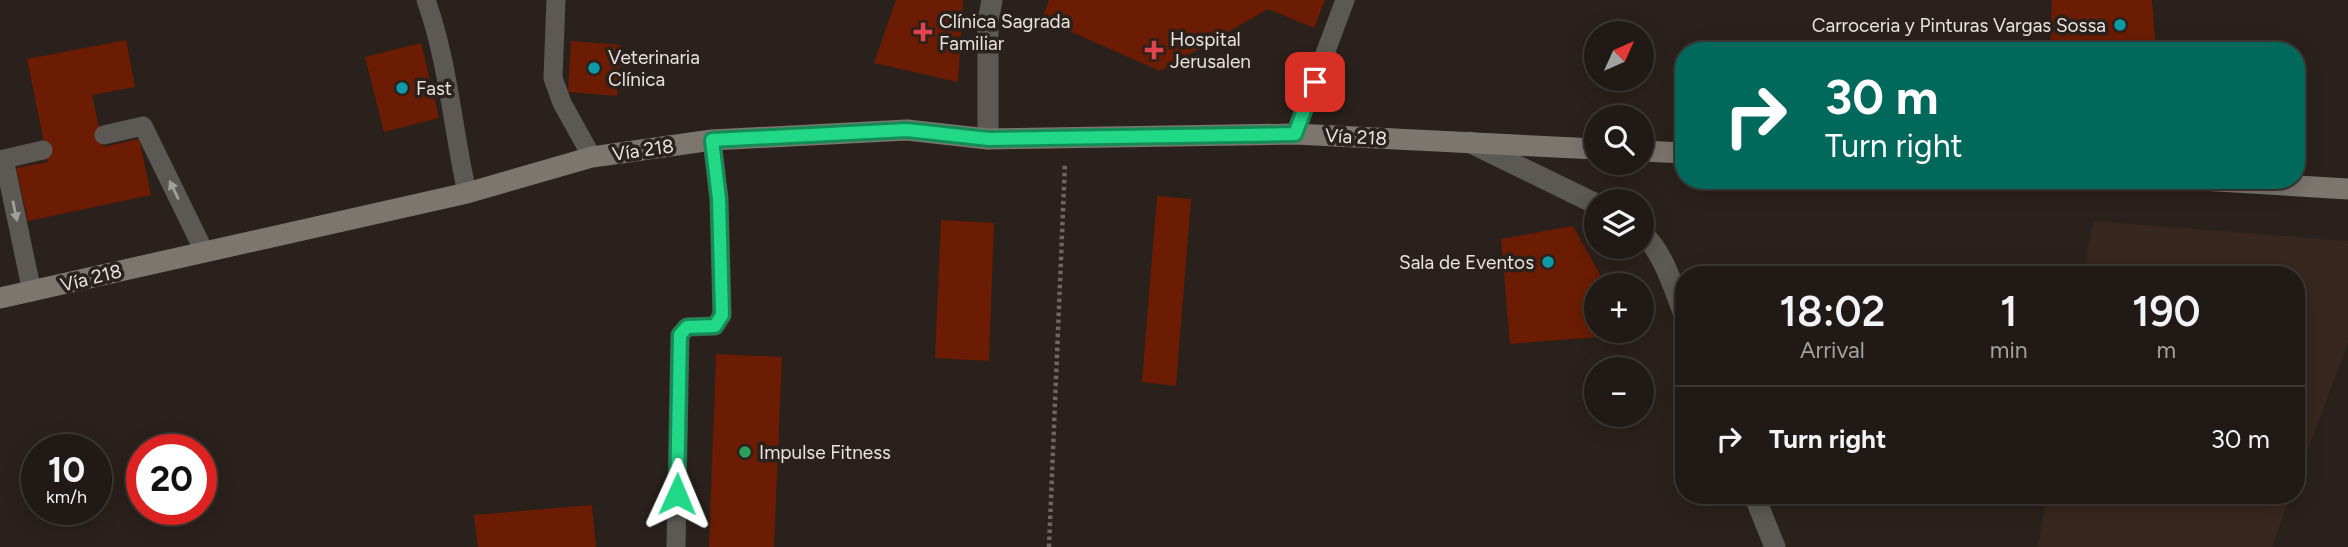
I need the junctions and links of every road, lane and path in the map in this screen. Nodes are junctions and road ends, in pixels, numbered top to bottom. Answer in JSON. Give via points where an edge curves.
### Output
{"nodes":[{"id":1,"x":426,"y":0,"type":"edge"},
{"id":2,"x":556,"y":0,"type":"edge"},
{"id":3,"x":992,"y":0,"type":"edge"},
{"id":4,"x":1346,"y":0,"type":"edge"},
{"id":5,"x":1295,"y":134,"type":"junction"},
{"id":6,"x":104,"y":135,"type":"dead end"},
{"id":7,"x":1066,"y":138,"type":"junction"},
{"id":8,"x":989,"y":139,"type":"junction"},
{"id":9,"x":712,"y":140,"type":"junction"},
{"id":10,"x":1469,"y":142,"type":"junction"},
{"id":11,"x":1584,"y":148,"type":"edge"},
{"id":12,"x":43,"y":150,"type":"dead end"},
{"id":13,"x":1654,"y":152,"type":"edge"},
{"id":14,"x":1675,"y":153,"type":"edge"},
{"id":15,"x":592,"y":157,"type":"junction"},
{"id":16,"x":2305,"y":186,"type":"edge"},
{"id":17,"x":2348,"y":189,"type":"edge"},
{"id":18,"x":467,"y":193,"type":"junction"},
{"id":19,"x":1584,"y":198,"type":"edge"},
{"id":20,"x":1654,"y":248,"type":"edge"},
{"id":21,"x":204,"y":251,"type":"junction"},
{"id":22,"x":32,"y":292,"type":"junction"},
{"id":23,"x":1675,"y":292,"type":"edge"},
{"id":24,"x":0,"y":298,"type":"edge"},
{"id":25,"x":1758,"y":504,"type":"edge"},
{"id":26,"x":676,"y":547,"type":"edge"},
{"id":27,"x":1049,"y":547,"type":"edge"},
{"id":28,"x":1775,"y":547,"type":"edge"}],
"edges":[{"from":1,"to":18,"type":"lane","via":[[438,32]]},
{"from":2,"to":15,"type":"lane","via":[[553,78]]},
{"from":3,"to":8,"type":"street","via":[[988,22]]},
{"from":4,"to":5,"type":"lane"},
{"from":5,"to":7,"type":"main road","name":"Vía 218"},
{"from":5,"to":10,"type":"main road","name":"Vía 218"},
{"from":21,"to":6,"type":"lane","one_way":true,"via":[[143,126]]},
{"from":7,"to":8,"type":"main road","name":"Vía 218"},
{"from":7,"to":27,"type":"path"},
{"from":8,"to":9,"type":"main road","name":"Vía 218","via":[[907,130]]},
{"from":9,"to":15,"type":"main road","name":"Vía 218"},
{"from":9,"to":26,"type":"lane","via":[[719,199],[722,315],[715,326],[687,327],[680,335]]},
{"from":10,"to":11,"type":"main road","name":"Vía 218"},
{"from":10,"to":19,"type":"street"},
{"from":12,"to":22,"type":"lane","one_way":true,"via":[[4,159]]},
{"from":13,"to":14,"type":"main road"},
{"from":15,"to":18,"type":"main road","name":"Vía 218"},
{"from":16,"to":17,"type":"main road"},
{"from":18,"to":21,"type":"main road","name":"Vía 218"},
{"from":20,"to":23,"type":"street"},
{"from":21,"to":22,"type":"main road","name":"Vía 218"},
{"from":22,"to":24,"type":"main road","name":"Vía 218"},
{"from":25,"to":28,"type":"street"}]}
